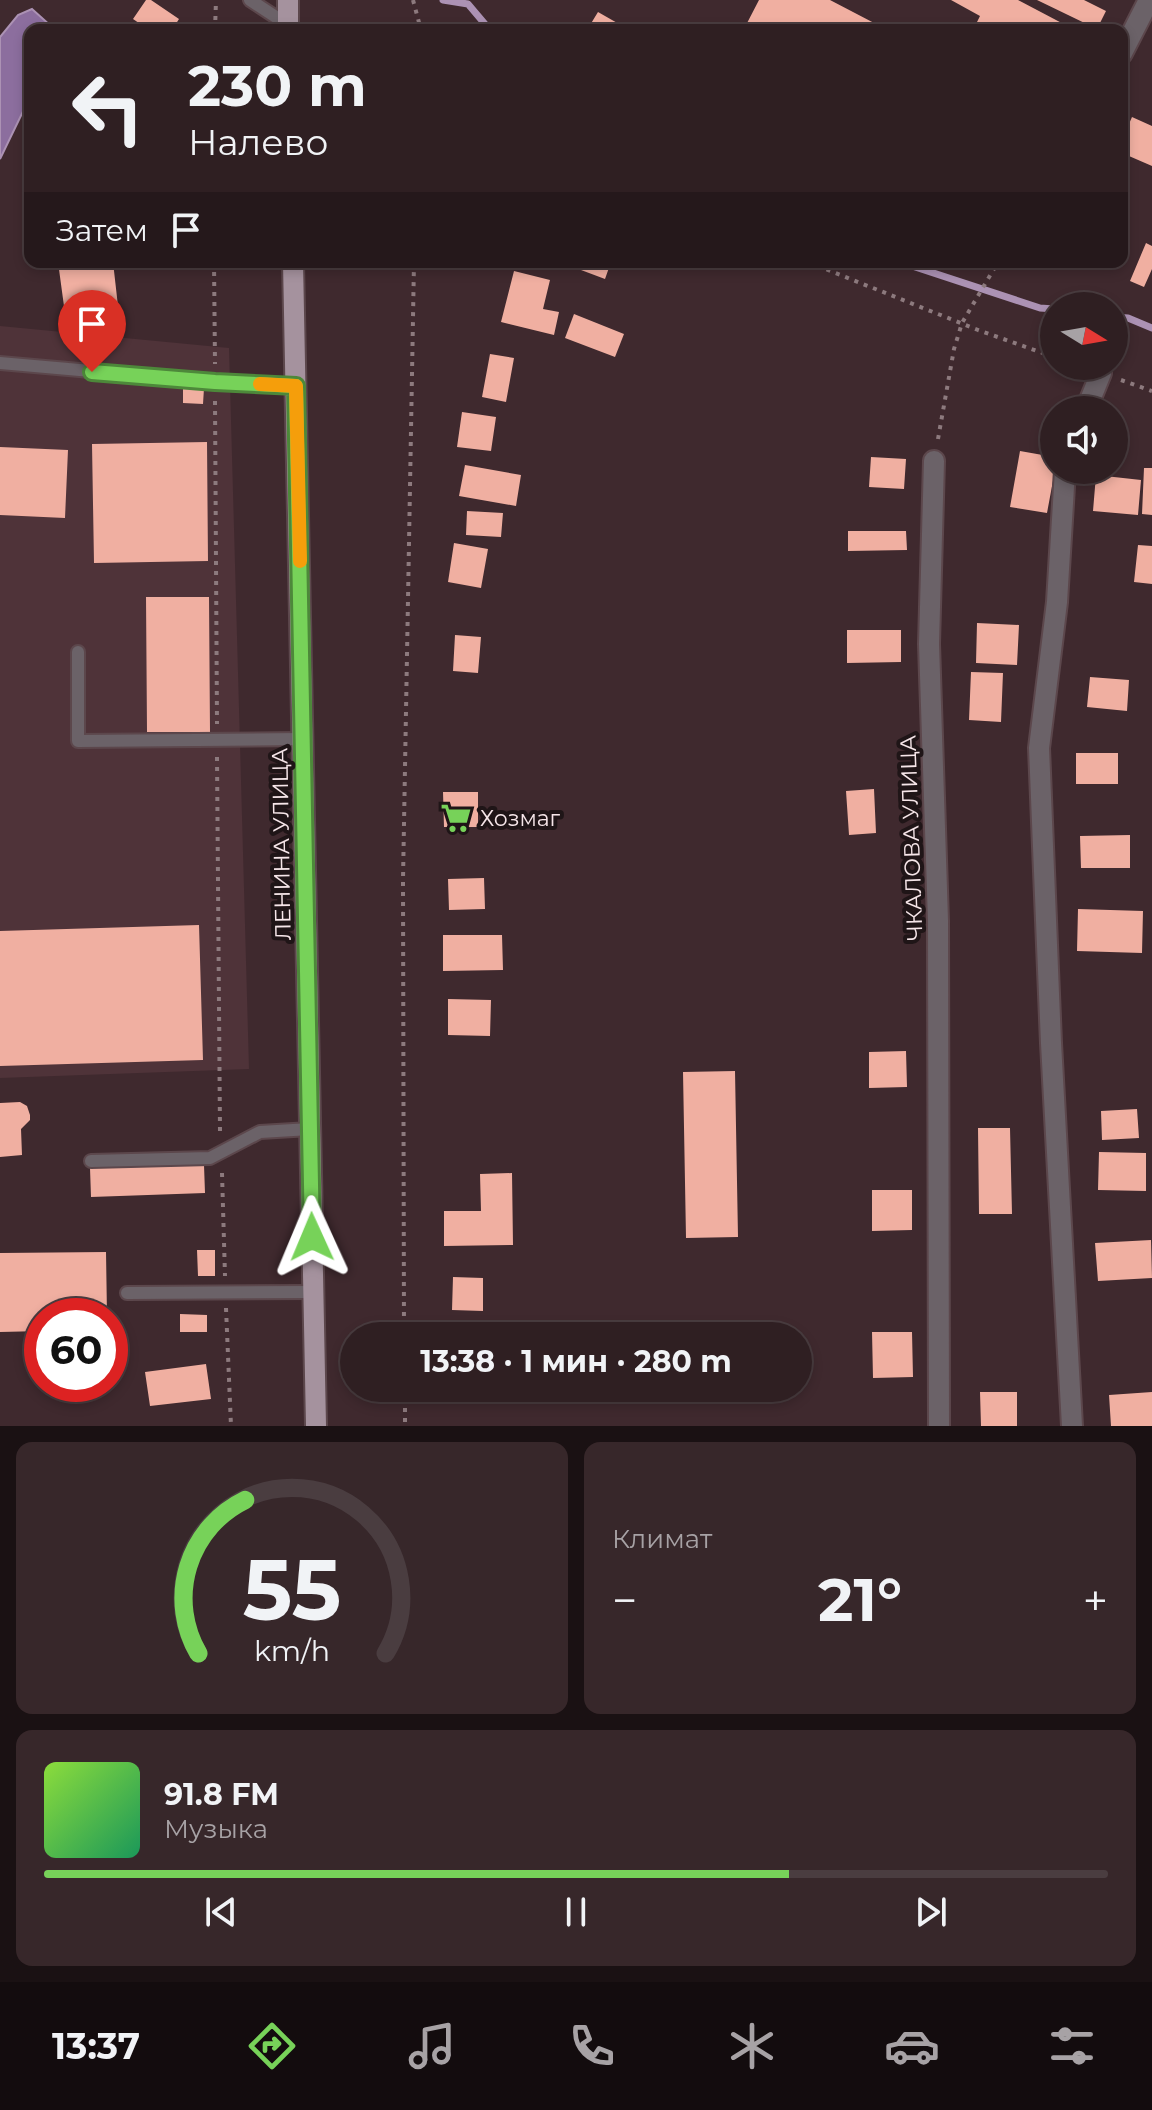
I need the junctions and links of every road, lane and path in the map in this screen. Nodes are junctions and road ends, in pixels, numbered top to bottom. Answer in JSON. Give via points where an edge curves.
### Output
{"nodes":[{"id":1,"x":216,"y":0,"type":"edge"},
{"id":2,"x":250,"y":0,"type":"edge"},
{"id":3,"x":288,"y":0,"type":"edge"},
{"id":4,"x":413,"y":0,"type":"edge"},
{"id":5,"x":1149,"y":0,"type":"edge"},
{"id":6,"x":215,"y":24,"type":"edge"},
{"id":7,"x":284,"y":24,"type":"edge"},
{"id":8,"x":288,"y":24,"type":"edge"},
{"id":9,"x":420,"y":24,"type":"edge"},
{"id":10,"x":1128,"y":41,"type":"edge"},
{"id":11,"x":214,"y":268,"type":"edge"},
{"id":12,"x":293,"y":268,"type":"edge"},
{"id":13,"x":414,"y":268,"type":"edge"},
{"id":14,"x":823,"y":268,"type":"edge"},
{"id":15,"x":995,"y":268,"type":"edge"},
{"id":16,"x":962,"y":323,"type":"junction"},
{"id":17,"x":1040,"y":352,"type":"edge"},
{"id":18,"x":0,"y":363,"type":"edge"},
{"id":19,"x":215,"y":382,"type":"junction"},
{"id":20,"x":296,"y":386,"type":"junction"},
{"id":21,"x":934,"y":461,"type":"joint"},
{"id":22,"x":1064,"y":484,"type":"edge"},
{"id":23,"x":78,"y":652,"type":"dead end"},
{"id":24,"x":303,"y":739,"type":"junction"},
{"id":25,"x":217,"y":740,"type":"junction"},
{"id":26,"x":310,"y":1129,"type":"junction"},
{"id":27,"x":221,"y":1152,"type":"junction"},
{"id":28,"x":91,"y":1161,"type":"dead end"},
{"id":29,"x":226,"y":1292,"type":"junction"},
{"id":30,"x":313,"y":1292,"type":"junction"},
{"id":31,"x":127,"y":1293,"type":"dead end"},
{"id":32,"x":404,"y":1322,"type":"edge"},
{"id":33,"x":405,"y":1402,"type":"edge"},
{"id":34,"x":231,"y":1426,"type":"edge"},
{"id":35,"x":316,"y":1426,"type":"edge"},
{"id":36,"x":405,"y":1426,"type":"edge"},
{"id":37,"x":939,"y":1426,"type":"edge"},
{"id":38,"x":1072,"y":1426,"type":"edge"}],
"edges":[{"from":1,"to":6,"type":"path"},
{"from":2,"to":7,"type":"lane"},
{"from":3,"to":8,"type":"main road"},
{"from":4,"to":9,"type":"path"},
{"from":5,"to":10,"type":"street"},
{"from":11,"to":19,"type":"path"},
{"from":12,"to":20,"type":"main road","name":"ЛЕНИНА УЛИЦА"},
{"from":13,"to":32,"type":"path","via":[[403,880]]},
{"from":14,"to":16,"type":"path"},
{"from":15,"to":16,"type":"path"},
{"from":16,"to":17,"type":"path"},
{"from":16,"to":21,"type":"path"},
{"from":18,"to":19,"type":"lane"},
{"from":19,"to":20,"type":"lane"},
{"from":19,"to":25,"type":"path"},
{"from":20,"to":24,"type":"main road","name":"ЛЕНИНА УЛИЦА"},
{"from":21,"to":37,"type":"street","name":"ЧКАЛОВА УЛИЦА","via":[[929,644],[938,936]]},
{"from":22,"to":38,"type":"street","via":[[1057,602],[1039,748]]},
{"from":23,"to":25,"type":"lane","via":[[78,741]]},
{"from":24,"to":25,"type":"lane"},
{"from":24,"to":26,"type":"main road","name":"ЛЕНИНА УЛИЦА"},
{"from":25,"to":27,"type":"path"},
{"from":26,"to":27,"type":"lane","via":[[260,1132]]},
{"from":26,"to":30,"type":"main road","name":"ЛЕНИНА УЛИЦА"},
{"from":27,"to":28,"type":"lane","via":[[210,1158]]},
{"from":27,"to":29,"type":"path"},
{"from":29,"to":30,"type":"lane"},
{"from":29,"to":31,"type":"lane"},
{"from":29,"to":34,"type":"path"},
{"from":30,"to":35,"type":"main road","name":"ЛЕНИНА УЛИЦА"},
{"from":33,"to":36,"type":"path"}]}
